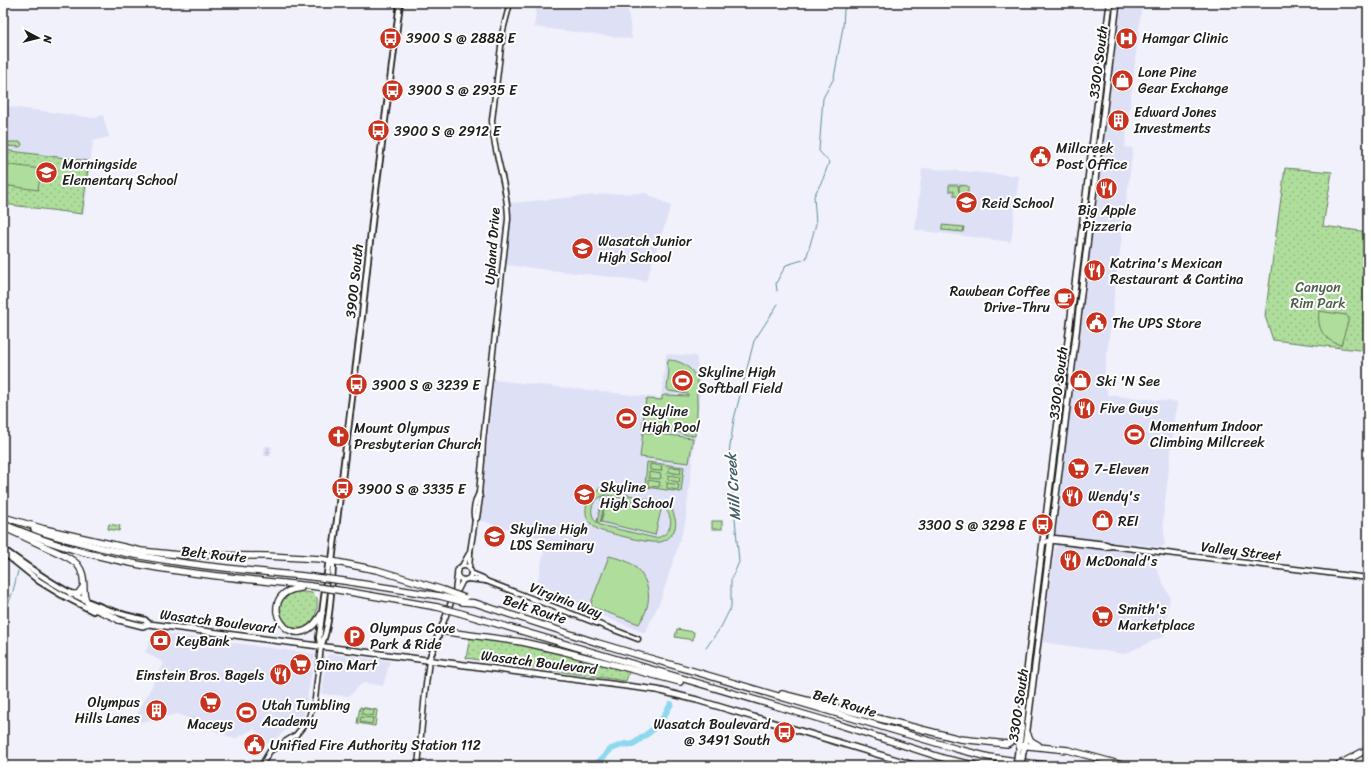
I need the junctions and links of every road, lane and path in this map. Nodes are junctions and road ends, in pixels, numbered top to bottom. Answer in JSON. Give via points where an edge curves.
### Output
{"nodes":[{"id":1,"x":400,"y":3,"type":"edge"},
{"id":2,"x":510,"y":3,"type":"edge"},
{"id":3,"x":1110,"y":3,"type":"edge"},
{"id":4,"x":1117,"y":3,"type":"edge"},
{"id":5,"x":479,"y":493,"type":"junction"},
{"id":6,"x":3,"y":517,"type":"edge"},
{"id":7,"x":475,"y":520,"type":"junction"},
{"id":8,"x":3,"y":524,"type":"edge"},
{"id":9,"x":3,"y":528,"type":"edge"},
{"id":10,"x":1051,"y":539,"type":"junction"},
{"id":11,"x":1043,"y":543,"type":"junction"},
{"id":12,"x":3,"y":551,"type":"edge"},
{"id":13,"x":470,"y":552,"type":"junction"},
{"id":14,"x":332,"y":561,"type":"junction"},
{"id":15,"x":462,"y":566,"type":"junction"},
{"id":16,"x":470,"y":570,"type":"junction"},
{"id":17,"x":458,"y":576,"type":"junction"},
{"id":18,"x":1368,"y":578,"type":"edge"},
{"id":19,"x":465,"y":579,"type":"junction"},
{"id":20,"x":486,"y":581,"type":"junction"},
{"id":21,"x":84,"y":582,"type":"junction"},
{"id":22,"x":312,"y":586,"type":"junction"},
{"id":23,"x":455,"y":592,"type":"junction"},
{"id":24,"x":71,"y":594,"type":"junction"},
{"id":25,"x":464,"y":600,"type":"junction"},
{"id":26,"x":87,"y":601,"type":"junction"},
{"id":27,"x":322,"y":613,"type":"junction"},
{"id":28,"x":119,"y":620,"type":"junction"},
{"id":29,"x":149,"y":624,"type":"junction"},
{"id":30,"x":440,"y":631,"type":"junction"},
{"id":31,"x":638,"y":638,"type":"dead end"},
{"id":32,"x":321,"y":646,"type":"junction"},
{"id":33,"x":429,"y":660,"type":"junction"},
{"id":34,"x":735,"y":684,"type":"junction"},
{"id":35,"x":748,"y":698,"type":"junction"},
{"id":36,"x":1021,"y":730,"type":"junction"},
{"id":37,"x":1027,"y":733,"type":"junction"},
{"id":38,"x":1046,"y":747,"type":"junction"},
{"id":39,"x":1021,"y":748,"type":"junction"},
{"id":40,"x":1368,"y":749,"type":"edge"},
{"id":41,"x":262,"y":766,"type":"edge"},
{"id":42,"x":418,"y":766,"type":"edge"},
{"id":43,"x":917,"y":766,"type":"edge"},
{"id":44,"x":978,"y":766,"type":"edge"},
{"id":45,"x":1016,"y":766,"type":"edge"},
{"id":46,"x":1021,"y":766,"type":"edge"},
{"id":47,"x":1051,"y":766,"type":"edge"},
{"id":48,"x":1126,"y":766,"type":"edge"},
{"id":49,"x":1336,"y":766,"type":"edge"}],
"edges":[{"from":1,"to":14,"type":"main road","name":"3900 South"},
{"from":2,"to":5,"type":"street","name":"Upland Drive","via":[[503,30],[492,120],[508,219]]},
{"from":3,"to":11,"type":"main road","name":"3300 South"},
{"from":4,"to":10,"type":"main road","name":"3300 South"},
{"from":5,"to":7,"type":"street","name":"Upland Drive","via":[[478,515]]},
{"from":5,"to":7,"type":"street","name":"Upland Drive","via":[[476,498]]},
{"from":6,"to":14,"type":"highway","via":[[44,529],[141,550],[180,555],[275,556]]},
{"from":6,"to":25,"type":"highway","name":"Belt Route","bridge":true,"via":[[42,532],[138,556],[344,581]]},
{"from":7,"to":13,"type":"street","name":"Upland Drive"},
{"from":8,"to":22,"type":"highway","name":"Belt Route","via":[[42,540],[139,565],[180,572]]},
{"from":9,"to":21,"type":"highway","via":[[70,558],[80,569]]},
{"from":10,"to":11,"type":"street"},
{"from":10,"to":18,"type":"street","name":"Valley Street"},
{"from":10,"to":37,"type":"main road","name":"3300 South"},
{"from":11,"to":36,"type":"main road","name":"3300 South"},
{"from":12,"to":24,"type":"main road","name":"Wasatch Boulevard"},
{"from":12,"to":28,"type":"main road","name":"Wasatch Boulevard","via":[[39,581],[62,595]]},
{"from":13,"to":15,"type":"street","name":"Upland Drive"},
{"from":13,"to":16,"type":"street","name":"Upland Drive"},
{"from":14,"to":25,"type":"highway","bridge":true,"via":[[377,570],[443,590]]},
{"from":14,"to":27,"type":"main road","name":"3900 South","via":[[328,566]]},
{"from":14,"to":32,"type":"main road","name":"3900 South","via":[[325,638]]},
{"from":15,"to":16,"type":"street","name":"Virginia Way"},
{"from":15,"to":17,"type":"street","name":"Upland Drive","via":[[457,570]]},
{"from":16,"to":19,"type":"street","name":"Upland Drive"},
{"from":16,"to":20,"type":"street","name":"Virginia Way"},
{"from":17,"to":19,"type":"street"},
{"from":17,"to":23,"type":"street"},
{"from":19,"to":20,"type":"street","name":"Virginia Way"},
{"from":19,"to":23,"type":"street"},
{"from":20,"to":31,"type":"street","name":"Virginia Way"},
{"from":21,"to":24,"type":"highway","via":[[79,593]]},
{"from":21,"to":26,"type":"highway"},
{"from":22,"to":27,"type":"highway","via":[[293,588],[282,595],[277,605],[277,617],[290,631],[298,632],[309,629]]},
{"from":22,"to":35,"type":"highway","name":"Belt Route","bridge":true,"via":[[460,612]]},
{"from":23,"to":30,"type":"street"},
{"from":24,"to":26,"type":"main road","name":"Wasatch Boulevard"},
{"from":25,"to":34,"type":"highway","name":"Belt Route"},
{"from":26,"to":28,"type":"highway","via":[[91,607]]},
{"from":26,"to":29,"type":"main road","name":"Wasatch Boulevard","via":[[145,620]]},
{"from":27,"to":32,"type":"main road","name":"3900 South","via":[[319,638]]},
{"from":28,"to":29,"type":"main road","name":"Wasatch Boulevard","via":[[143,626]]},
{"from":29,"to":32,"type":"main road","name":"Wasatch Boulevard"},
{"from":30,"to":33,"type":"main road"},
{"from":30,"to":35,"type":"highway","via":[[522,642]]},
{"from":32,"to":33,"type":"main road","name":"Wasatch Boulevard"},
{"from":32,"to":41,"type":"street","via":[[315,699],[308,720],[296,735],[270,751]]},
{"from":33,"to":42,"type":"street"},
{"from":33,"to":43,"type":"main road","name":"Wasatch Boulevard","via":[[657,690]]},
{"from":34,"to":36,"type":"highway","via":[[801,698],[960,739],[1007,744],[1015,739]]},
{"from":34,"to":47,"type":"highway","name":"Belt Route","via":[[957,749],[1002,760]]},
{"from":35,"to":44,"type":"highway","name":"Belt Route","via":[[946,759]]},
{"from":36,"to":39,"type":"main road","name":"3300 South"},
{"from":37,"to":38,"type":"highway","via":[[1036,745]]},
{"from":37,"to":39,"type":"main road","name":"3300 South"},
{"from":38,"to":39,"type":"highway"},
{"from":38,"to":48,"type":"highway","via":[[1068,750]]},
{"from":39,"to":45,"type":"main road","name":"3300 South","bridge":true},
{"from":39,"to":46,"type":"main road","name":"3300 South","bridge":true},
{"from":40,"to":49,"type":"highway"}]}
